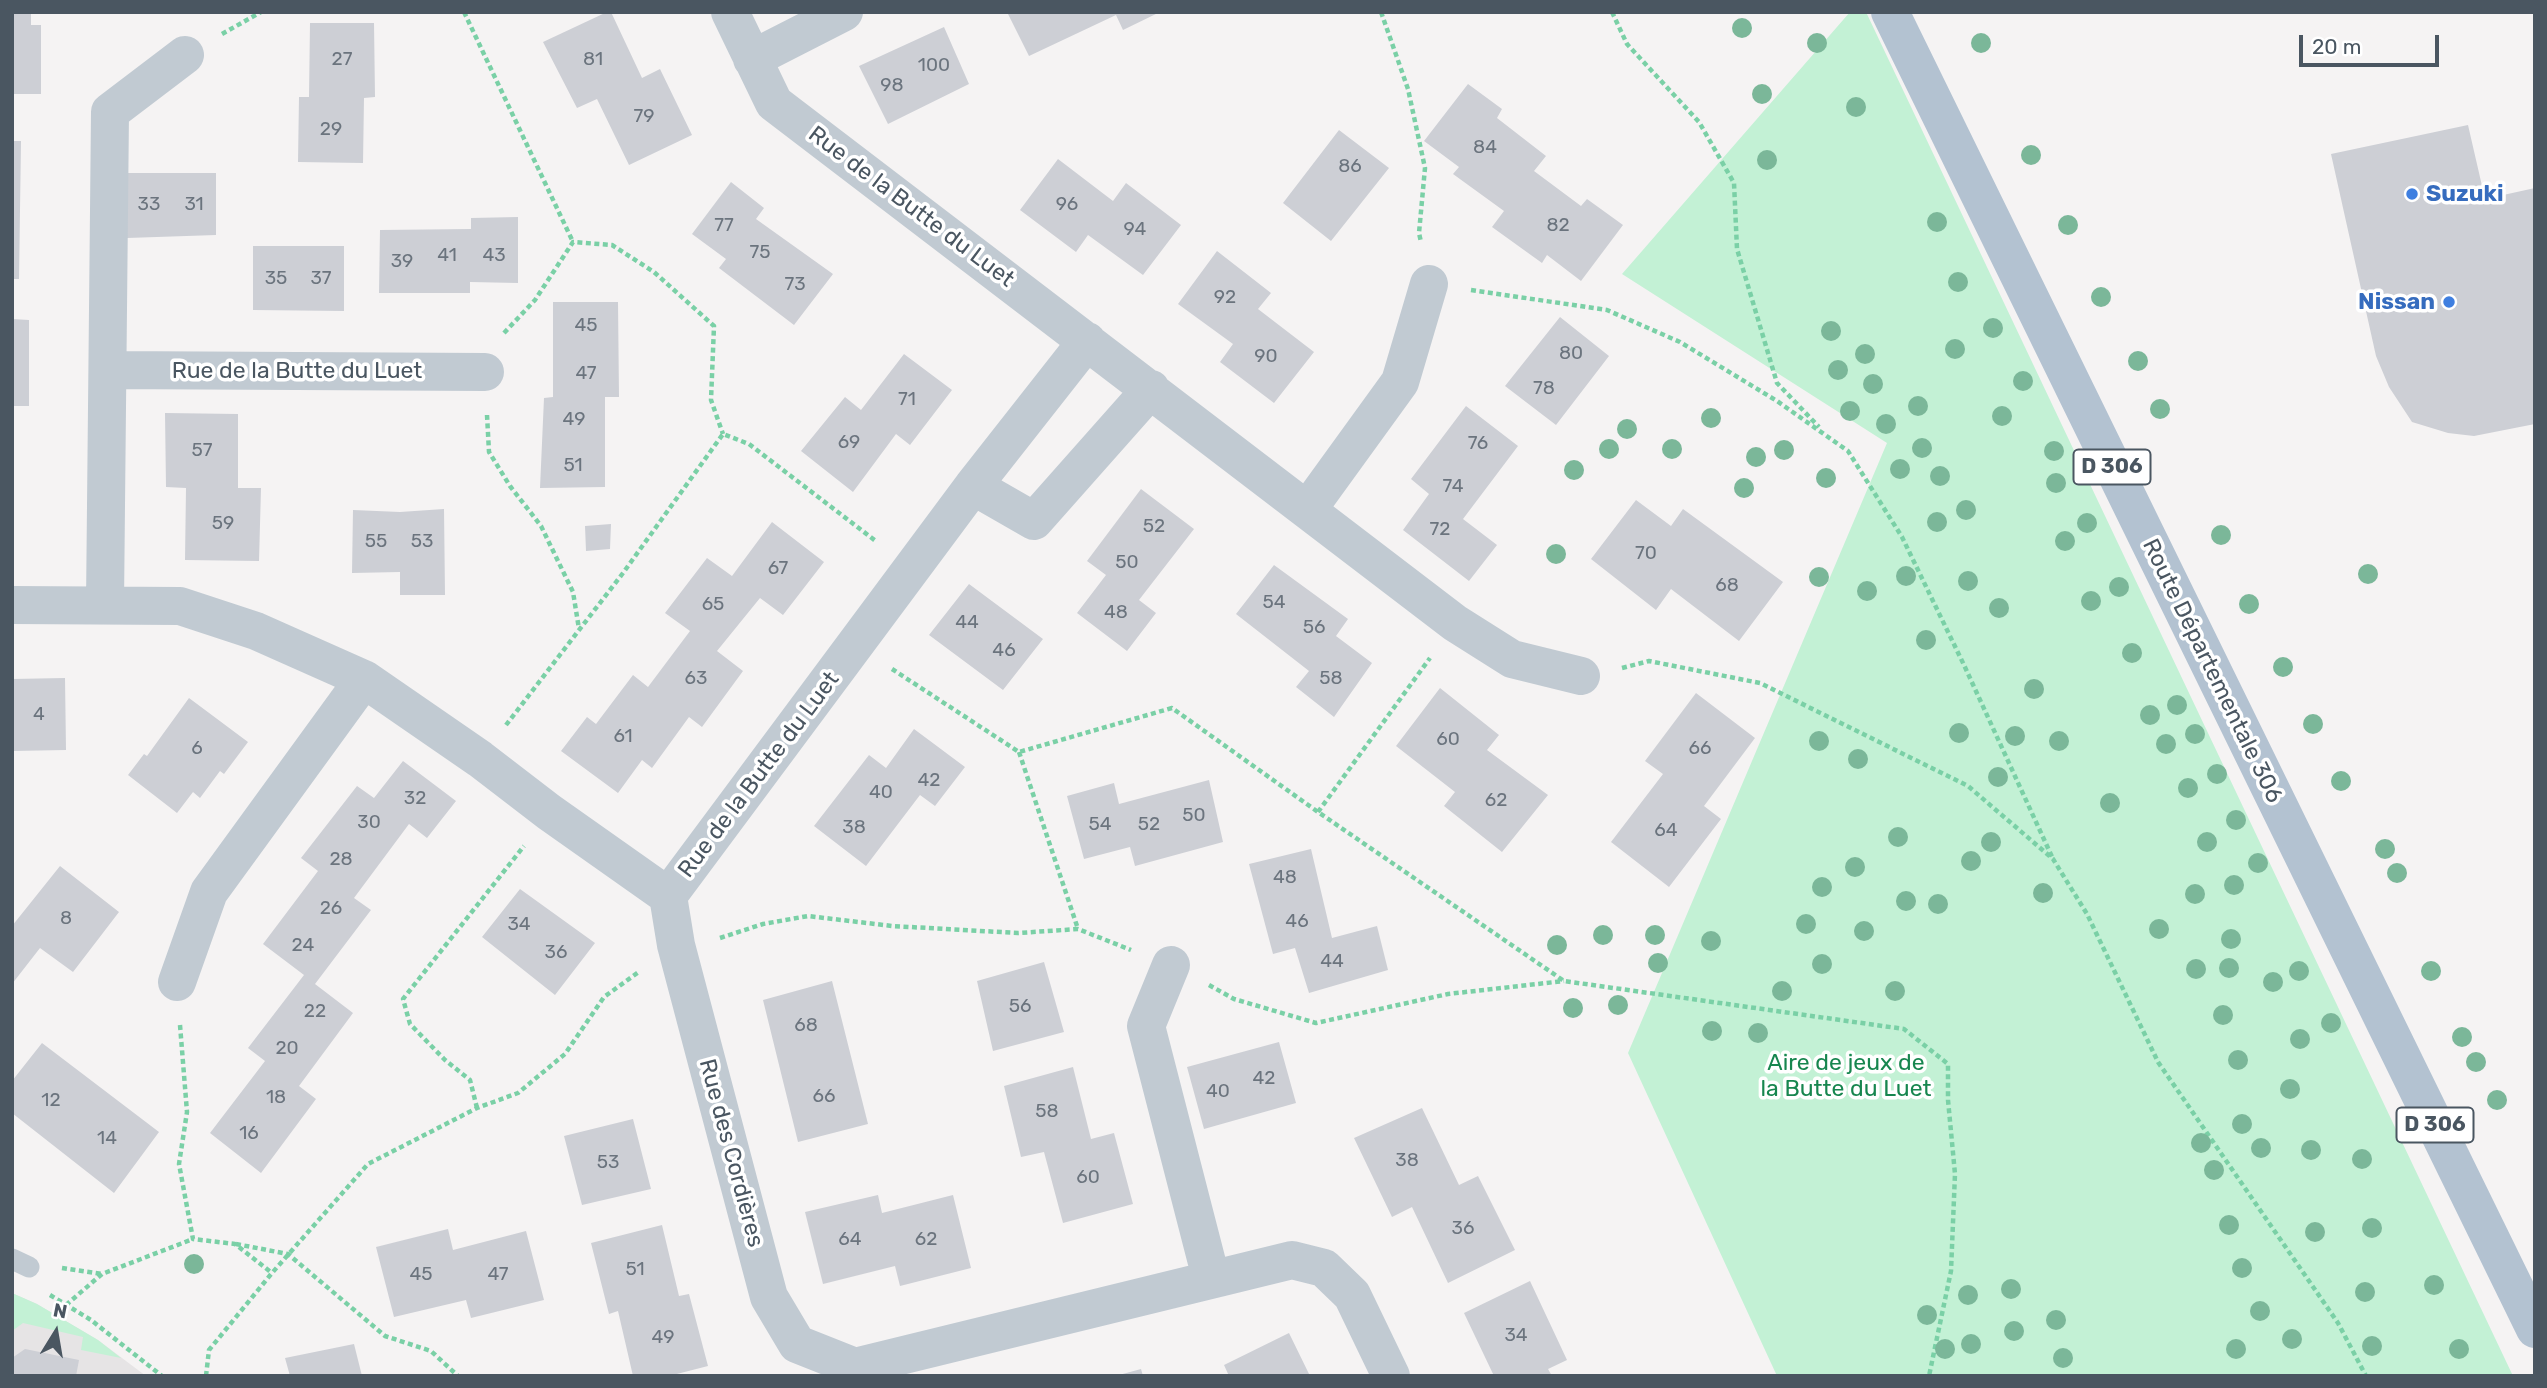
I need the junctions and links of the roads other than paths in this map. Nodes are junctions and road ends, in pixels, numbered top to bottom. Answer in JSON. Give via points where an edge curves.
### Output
{"nodes":[{"id":1,"x":730,"y":12,"type":"edge"},
{"id":2,"x":844,"y":12,"type":"edge"},
{"id":3,"x":1890,"y":12,"type":"edge"},
{"id":4,"x":186,"y":55,"type":"dead end"},
{"id":5,"x":752,"y":59,"type":"junction"},
{"id":6,"x":1429,"y":284,"type":"road end"},
{"id":7,"x":1087,"y":341,"type":"junction"},
{"id":8,"x":108,"y":370,"type":"junction"},
{"id":9,"x":485,"y":372,"type":"road end"},
{"id":10,"x":1151,"y":390,"type":"junction"},
{"id":11,"x":973,"y":486,"type":"junction"},
{"id":12,"x":1308,"y":509,"type":"junction"},
{"id":13,"x":105,"y":604,"type":"junction"},
{"id":14,"x":12,"y":605,"type":"edge"},
{"id":15,"x":1581,"y":676,"type":"road end"},
{"id":16,"x":364,"y":679,"type":"junction"},
{"id":17,"x":668,"y":895,"type":"junction"},
{"id":18,"x":1171,"y":965,"type":"road end"},
{"id":19,"x":177,"y":982,"type":"road end"},
{"id":20,"x":1211,"y":1278,"type":"junction"},
{"id":21,"x":2535,"y":1329,"type":"edge"},
{"id":22,"x":855,"y":1367,"type":"junction"},
{"id":23,"x":816,"y":1376,"type":"edge"},
{"id":24,"x":1391,"y":1376,"type":"edge"}],
"edges":[{"from":1,"to":5,"type":"street","name":"Rue de la Butte du Luet"},
{"from":2,"to":5,"type":"street"},
{"from":3,"to":21,"type":"main road","name":"Route Départementale 306","number":"D 306"},
{"from":4,"to":8,"type":"street","via":[[110,112]]},
{"from":5,"to":7,"type":"street","name":"Rue de la Butte du Luet","via":[[774,103]]},
{"from":6,"to":12,"type":"street","via":[[1400,382]]},
{"from":7,"to":10,"type":"street","name":"Rue de la Butte du Luet"},
{"from":7,"to":11,"type":"street","name":"Rue de la Butte du Luet"},
{"from":8,"to":9,"type":"street","name":"Rue de la Butte du Luet"},
{"from":8,"to":13,"type":"street"},
{"from":10,"to":11,"type":"street","via":[[1034,521]]},
{"from":10,"to":12,"type":"street","name":"Rue de la Butte du Luet"},
{"from":11,"to":17,"type":"street","name":"Rue de la Butte du Luet"},
{"from":12,"to":15,"type":"street","name":"Rue de la Butte du Luet","via":[[1455,623],[1512,659]]},
{"from":13,"to":14,"type":"street","name":"Rue de la Butte du Luet"},
{"from":13,"to":16,"type":"street","name":"Rue de la Butte du Luet","via":[[180,606],[256,631]]},
{"from":16,"to":17,"type":"street","name":"Rue de la Butte du Luet"},
{"from":16,"to":19,"type":"street","via":[[209,892]]},
{"from":17,"to":22,"type":"street","name":"Rue des Cordières","via":[[676,945],[769,1297],[797,1344]]},
{"from":18,"to":20,"type":"street","via":[[1146,1026]]},
{"from":20,"to":22,"type":"street"},
{"from":20,"to":24,"type":"street","via":[[1292,1260],[1324,1268],[1352,1295]]},
{"from":22,"to":23,"type":"street"}]}
